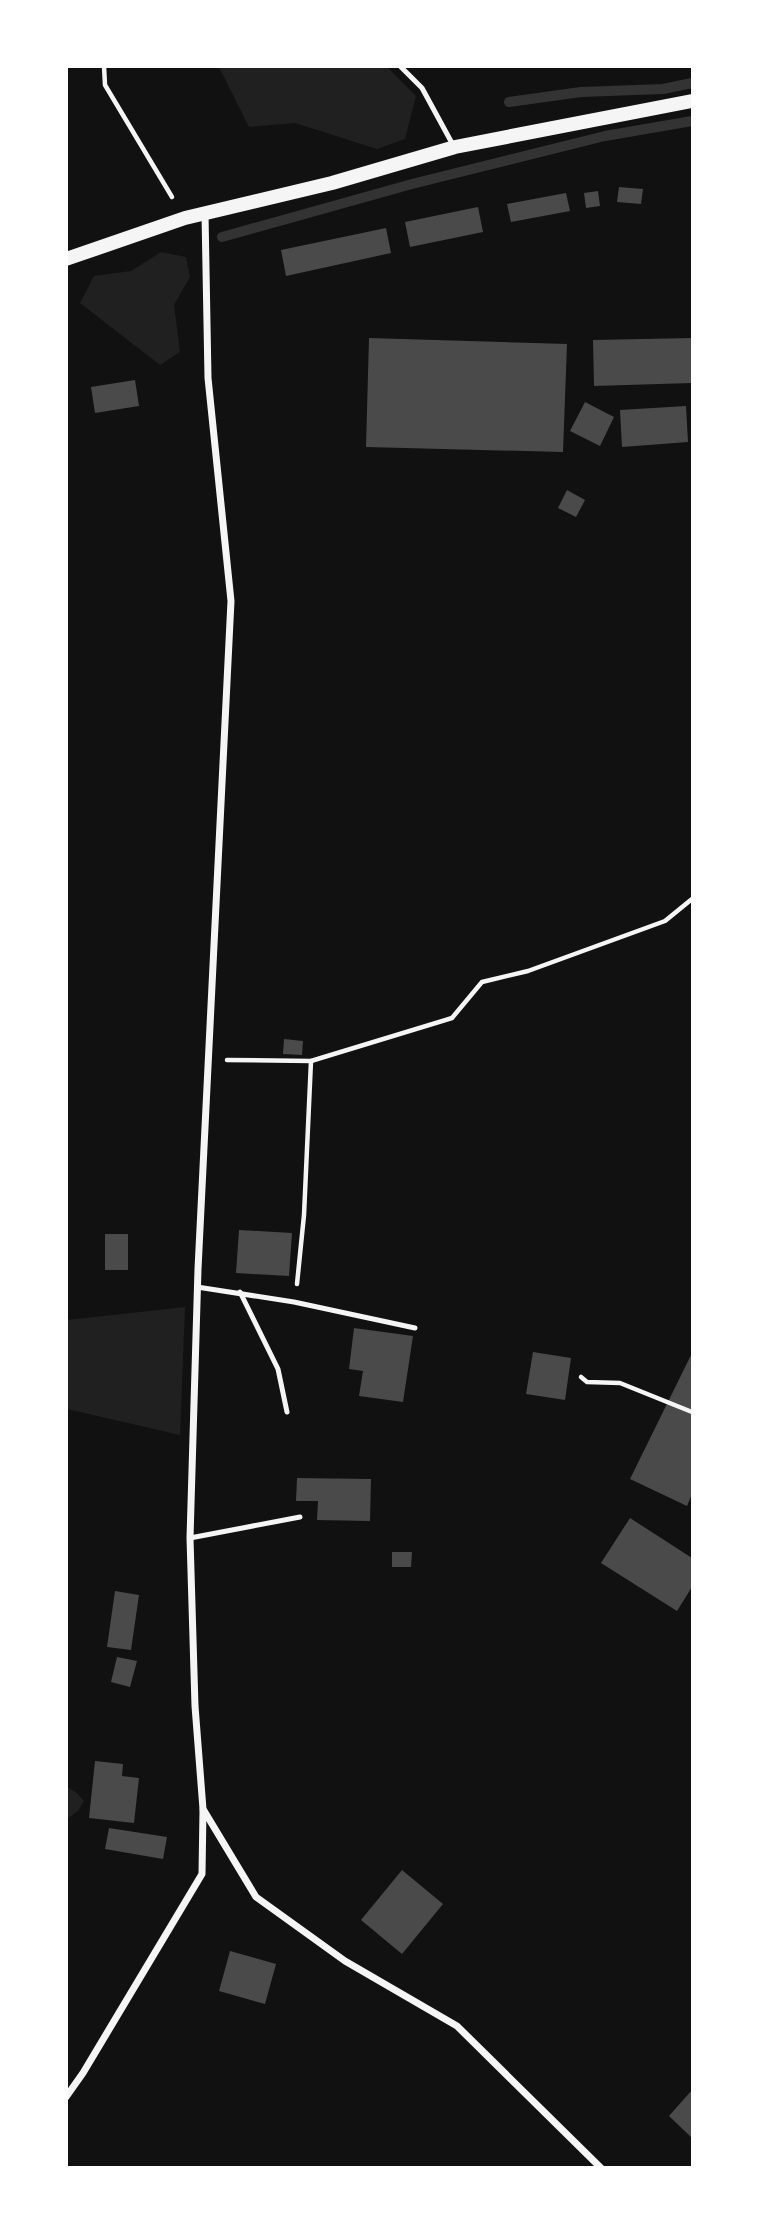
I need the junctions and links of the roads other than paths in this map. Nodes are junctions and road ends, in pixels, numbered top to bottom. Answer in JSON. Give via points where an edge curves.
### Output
{"nodes":[{"id":1,"x":400,"y":66,"type":"edge"},
{"id":2,"x":692,"y":101,"type":"edge"},
{"id":3,"x":455,"y":147,"type":"junction"},
{"id":4,"x":205,"y":214,"type":"junction"},
{"id":5,"x":66,"y":259,"type":"edge"},
{"id":6,"x":197,"y":1287,"type":"junction"},
{"id":7,"x":240,"y":1292,"type":"junction"},
{"id":8,"x":415,"y":1328,"type":"dead end"},
{"id":9,"x":287,"y":1412,"type":"dead end"},
{"id":10,"x":300,"y":1517,"type":"dead end"},
{"id":11,"x":190,"y":1538,"type":"junction"},
{"id":12,"x":203,"y":1809,"type":"junction"},
{"id":13,"x":66,"y":2097,"type":"edge"},
{"id":14,"x":601,"y":2168,"type":"edge"}],
"edges":[{"from":1,"to":3,"type":"lane","via":[[422,88]]},
{"from":2,"to":3,"type":"main road"},
{"from":3,"to":4,"type":"main road"},
{"from":4,"to":5,"type":"main road"},
{"from":4,"to":6,"type":"street","via":[[208,378],[232,601]]},
{"from":6,"to":7,"type":"lane"},
{"from":6,"to":11,"type":"street"},
{"from":7,"to":8,"type":"lane"},
{"from":7,"to":9,"type":"lane","via":[[278,1369]]},
{"from":10,"to":11,"type":"lane"},
{"from":11,"to":12,"type":"street"},
{"from":12,"to":13,"type":"street","via":[[202,1874]]},
{"from":12,"to":14,"type":"street","via":[[256,1897],[345,1961],[457,2026]]}]}
